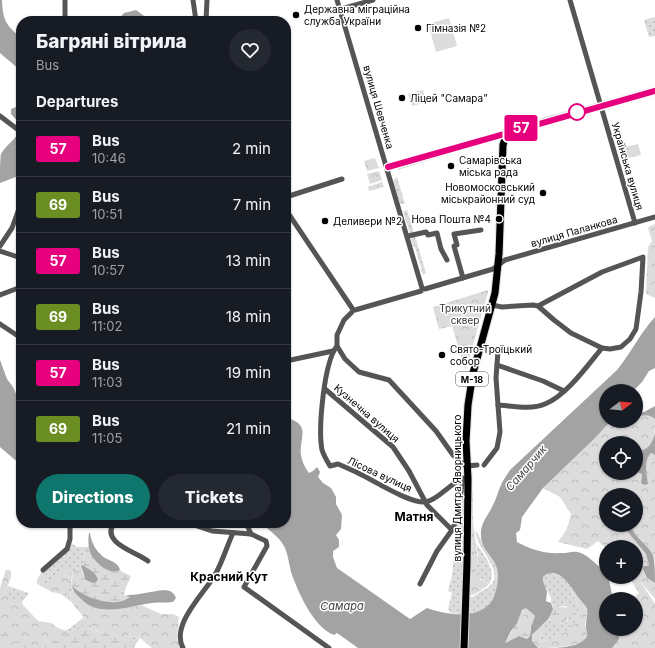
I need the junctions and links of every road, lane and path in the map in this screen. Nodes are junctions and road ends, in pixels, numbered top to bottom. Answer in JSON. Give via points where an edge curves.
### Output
{"nodes":[{"id":1,"x":65,"y":0,"type":"edge"},
{"id":2,"x":193,"y":0,"type":"edge"},
{"id":3,"x":207,"y":0,"type":"edge"},
{"id":4,"x":338,"y":0,"type":"edge"},
{"id":5,"x":373,"y":0,"type":"edge"},
{"id":6,"x":570,"y":0,"type":"edge"},
{"id":7,"x":341,"y":9,"type":"junction"},
{"id":8,"x":65,"y":16,"type":"edge"},
{"id":9,"x":195,"y":16,"type":"edge"},
{"id":10,"x":206,"y":16,"type":"edge"},
{"id":11,"x":655,"y":91,"type":"edge"},
{"id":12,"x":602,"y":106,"type":"junction"},
{"id":13,"x":0,"y":116,"type":"edge"},
{"id":14,"x":16,"y":128,"type":"edge"},
{"id":15,"x":508,"y":132,"type":"junction"},
{"id":16,"x":388,"y":167,"type":"junction"},
{"id":17,"x":342,"y":179,"type":"dead end"},
{"id":18,"x":291,"y":195,"type":"edge"},
{"id":19,"x":16,"y":217,"type":"edge"},
{"id":20,"x":291,"y":217,"type":"edge"},
{"id":21,"x":655,"y":217,"type":"edge"},
{"id":22,"x":635,"y":223,"type":"junction"},
{"id":23,"x":482,"y":230,"type":"dead end"},
{"id":24,"x":408,"y":236,"type":"junction"},
{"id":25,"x":1,"y":242,"type":"edge"},
{"id":26,"x":0,"y":251,"type":"edge"},
{"id":27,"x":16,"y":256,"type":"edge"},
{"id":28,"x":447,"y":260,"type":"dead end"},
{"id":29,"x":498,"y":264,"type":"junction"},
{"id":30,"x":463,"y":278,"type":"junction"},
{"id":31,"x":16,"y":289,"type":"edge"},
{"id":32,"x":423,"y":289,"type":"junction"},
{"id":33,"x":0,"y":295,"type":"edge"},
{"id":34,"x":492,"y":306,"type":"junction"},
{"id":35,"x":538,"y":306,"type":"junction"},
{"id":36,"x":353,"y":310,"type":"junction"},
{"id":37,"x":0,"y":324,"type":"edge"},
{"id":38,"x":16,"y":335,"type":"edge"},
{"id":39,"x":337,"y":346,"type":"junction"},
{"id":40,"x":480,"y":347,"type":"junction"},
{"id":41,"x":602,"y":348,"type":"junction"},
{"id":42,"x":333,"y":351,"type":"junction"},
{"id":43,"x":291,"y":360,"type":"edge"},
{"id":44,"x":497,"y":365,"type":"junction"},
{"id":45,"x":325,"y":389,"type":"junction"},
{"id":46,"x":564,"y":391,"type":"junction"},
{"id":47,"x":498,"y":405,"type":"junction"},
{"id":48,"x":477,"y":465,"type":"dead end"},
{"id":49,"x":484,"y":465,"type":"dead end"},
{"id":50,"x":467,"y":466,"type":"junction"},
{"id":51,"x":466,"y":479,"type":"junction"},
{"id":52,"x":426,"y":502,"type":"junction"},
{"id":53,"x":70,"y":528,"type":"edge"},
{"id":54,"x":112,"y":528,"type":"edge"},
{"id":55,"x":203,"y":528,"type":"edge"},
{"id":56,"x":248,"y":528,"type":"edge"},
{"id":57,"x":452,"y":530,"type":"junction"},
{"id":58,"x":233,"y":533,"type":"junction"},
{"id":59,"x":251,"y":534,"type":"junction"},
{"id":60,"x":148,"y":561,"type":"dead end"},
{"id":61,"x":42,"y":570,"type":"dead end"},
{"id":62,"x":420,"y":584,"type":"dead end"},
{"id":63,"x":183,"y":648,"type":"edge"},
{"id":64,"x":329,"y":648,"type":"edge"},
{"id":65,"x":464,"y":648,"type":"edge"}],
"edges":[{"from":1,"to":8,"type":"street"},
{"from":2,"to":9,"type":"street"},
{"from":3,"to":10,"type":"street"},
{"from":4,"to":7,"type":"street","name":"вулиця Шевченка"},
{"from":5,"to":7,"type":"street"},
{"from":6,"to":12,"type":"street","name":"Українська вулиця"},
{"from":7,"to":16,"type":"street","name":"вулиця Шевченка"},
{"from":11,"to":12,"type":"highway"},
{"from":12,"to":15,"type":"highway"},
{"from":12,"to":22,"type":"street","name":"Українська вулиця"},
{"from":13,"to":14,"type":"street"},
{"from":15,"to":16,"type":"street"},
{"from":15,"to":29,"type":"highway","name":"вулиця Дмитра Яворницького","number":"М-18","via":[[503,146]]},
{"from":16,"to":24,"type":"street","name":"вулиця Шевченка"},
{"from":17,"to":18,"type":"street"},
{"from":19,"to":25,"type":"street","via":[[12,228]]},
{"from":20,"to":36,"type":"street"},
{"from":21,"to":22,"type":"street","name":"вулиця Паланкова"},
{"from":22,"to":29,"type":"street","name":"вулиця Паланкова"},
{"from":23,"to":30,"type":"street","via":[[454,234],[457,245],[454,246]]},
{"from":24,"to":28,"type":"street","via":[[426,232],[428,235],[437,233]]},
{"from":24,"to":32,"type":"street","name":"вулиця Шевченка"},
{"from":26,"to":27,"type":"street"},
{"from":29,"to":30,"type":"street","name":"вулиця Паланкова","via":[[493,270]]},
{"from":29,"to":34,"type":"highway","name":"вулиця Дмитра Яворницького","number":"М-18"},
{"from":30,"to":32,"type":"street","name":"вулиця Паланкова"},
{"from":31,"to":33,"type":"street"},
{"from":32,"to":36,"type":"street","name":"вулиця Паланкова"},
{"from":34,"to":35,"type":"street"},
{"from":34,"to":40,"type":"highway","name":"вулиця Дмитра Яворницького","number":"М-18"},
{"from":35,"to":41,"type":"street","via":[[571,333]]},
{"from":35,"to":41,"type":"street","via":[[602,272],[643,257],[636,329],[621,347]]},
{"from":36,"to":39,"type":"street","via":[[344,320],[337,335]]},
{"from":37,"to":38,"type":"street"},
{"from":39,"to":42,"type":"street"},
{"from":39,"to":50,"type":"street","via":[[344,359],[359,372],[389,380],[436,431],[453,455]]},
{"from":40,"to":44,"type":"street","via":[[498,351]]},
{"from":40,"to":50,"type":"highway","name":"вулиця Дмитра Яворницького","number":"М-18","via":[[468,405]]},
{"from":41,"to":46,"type":"street"},
{"from":42,"to":43,"type":"street"},
{"from":42,"to":45,"type":"street"},
{"from":44,"to":46,"type":"street"},
{"from":44,"to":47,"type":"street"},
{"from":45,"to":52,"type":"street","name":"Кузнечна вулиця","via":[[394,447]]},
{"from":45,"to":52,"type":"street","name":"Лісова вулиця","via":[[321,415],[322,449],[330,466],[338,464],[397,494]]},
{"from":46,"to":47,"type":"street","via":[[544,405]]},
{"from":47,"to":49,"type":"street","via":[[500,432],[497,448]]},
{"from":48,"to":50,"type":"street"},
{"from":50,"to":51,"type":"highway","name":"вулиця Дмитра Яворницького","number":"М-18"},
{"from":51,"to":52,"type":"street"},
{"from":51,"to":57,"type":"street"},
{"from":51,"to":65,"type":"highway","name":"вулиця Дмитра Яворницького","number":"М-18"},
{"from":52,"to":57,"type":"street","name":"Кузнечна вулиця"},
{"from":53,"to":61,"type":"street","via":[[67,548]]},
{"from":54,"to":60,"type":"street","via":[[111,534],[118,545]]},
{"from":55,"to":58,"type":"street"},
{"from":56,"to":59,"type":"street"},
{"from":57,"to":62,"type":"street","via":[[437,550]]},
{"from":58,"to":59,"type":"street"},
{"from":58,"to":63,"type":"street","via":[[216,573],[200,594],[182,626],[180,640]]},
{"from":59,"to":64,"type":"street","via":[[266,541],[267,546],[244,587]]}]}
